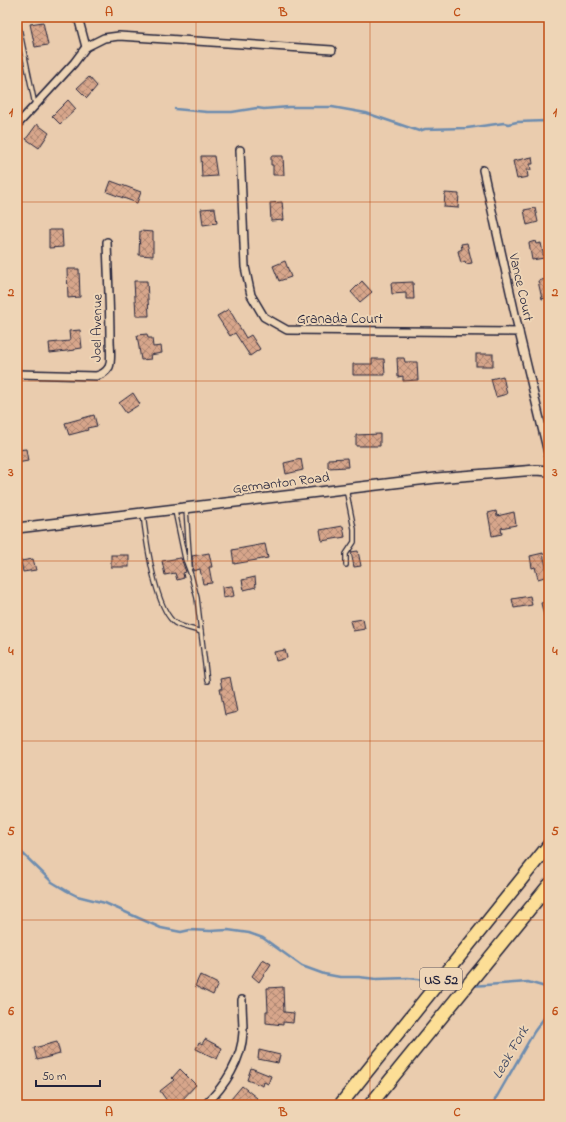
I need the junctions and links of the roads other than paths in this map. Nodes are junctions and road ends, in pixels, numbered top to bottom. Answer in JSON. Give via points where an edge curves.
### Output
{"nodes":[{"id":1,"x":78,"y":17,"type":"edge"},
{"id":2,"x":17,"y":18,"type":"edge"},
{"id":3,"x":86,"y":47,"type":"junction"},
{"id":4,"x":332,"y":50,"type":"dead end"},
{"id":5,"x":35,"y":105,"type":"junction"},
{"id":6,"x":17,"y":125,"type":"edge"},
{"id":7,"x":240,"y":150,"type":"dead end"},
{"id":8,"x":483,"y":170,"type":"dead end"},
{"id":9,"x":107,"y":242,"type":"dead end"},
{"id":10,"x":519,"y":332,"type":"junction"},
{"id":11,"x":17,"y":374,"type":"edge"},
{"id":12,"x":549,"y":456,"type":"edge"},
{"id":13,"x":549,"y":471,"type":"edge"},
{"id":14,"x":346,"y":488,"type":"junction"},
{"id":15,"x":186,"y":508,"type":"junction"},
{"id":16,"x":175,"y":510,"type":"junction"},
{"id":17,"x":143,"y":513,"type":"junction"},
{"id":18,"x":17,"y":528,"type":"edge"},
{"id":19,"x":346,"y":565,"type":"dead end"},
{"id":20,"x":191,"y":575,"type":"junction"},
{"id":21,"x":201,"y":632,"type":"junction"},
{"id":22,"x":207,"y":681,"type":"dead end"},
{"id":23,"x":547,"y":846,"type":"edge"},
{"id":24,"x":549,"y":885,"type":"edge"},
{"id":25,"x":242,"y":1000,"type":"dead end"},
{"id":26,"x":205,"y":1105,"type":"edge"},
{"id":27,"x":340,"y":1105,"type":"edge"},
{"id":28,"x":370,"y":1105,"type":"edge"}],
"edges":[{"from":1,"to":3,"type":"street"},
{"from":2,"to":5,"type":"lane"},
{"from":3,"to":4,"type":"street","via":[[104,38],[119,36]]},
{"from":3,"to":5,"type":"street"},
{"from":5,"to":6,"type":"street"},
{"from":7,"to":10,"type":"street","name":"Granada Court","via":[[245,267],[251,295],[264,317],[287,330]]},
{"from":8,"to":10,"type":"street","name":"Vance Court"},
{"from":9,"to":11,"type":"street","name":"Joel Avenue","via":[[110,319],[108,370],[96,376]]},
{"from":10,"to":12,"type":"street","name":"Vance Court"},
{"from":13,"to":14,"type":"main road","name":"Germanton Road","via":[[467,475]]},
{"from":14,"to":15,"type":"main road","name":"Germanton Road"},
{"from":14,"to":19,"type":"lane","via":[[354,529],[354,542],[346,554]]},
{"from":15,"to":16,"type":"main road","name":"Germanton Road"},
{"from":15,"to":20,"type":"lane"},
{"from":16,"to":17,"type":"main road","name":"Germanton Road"},
{"from":16,"to":20,"type":"lane","via":[[185,559]]},
{"from":17,"to":18,"type":"main road","name":"Germanton Road"},
{"from":17,"to":21,"type":"lane","via":[[155,583],[167,612],[173,622]]},
{"from":20,"to":21,"type":"lane"},
{"from":21,"to":22,"type":"lane"},
{"from":23,"to":27,"type":"highway","number":"US 52"},
{"from":24,"to":28,"type":"highway","number":"US 52"},
{"from":25,"to":26,"type":"street","via":[[243,1033],[240,1049],[232,1070],[216,1095]]}]}
